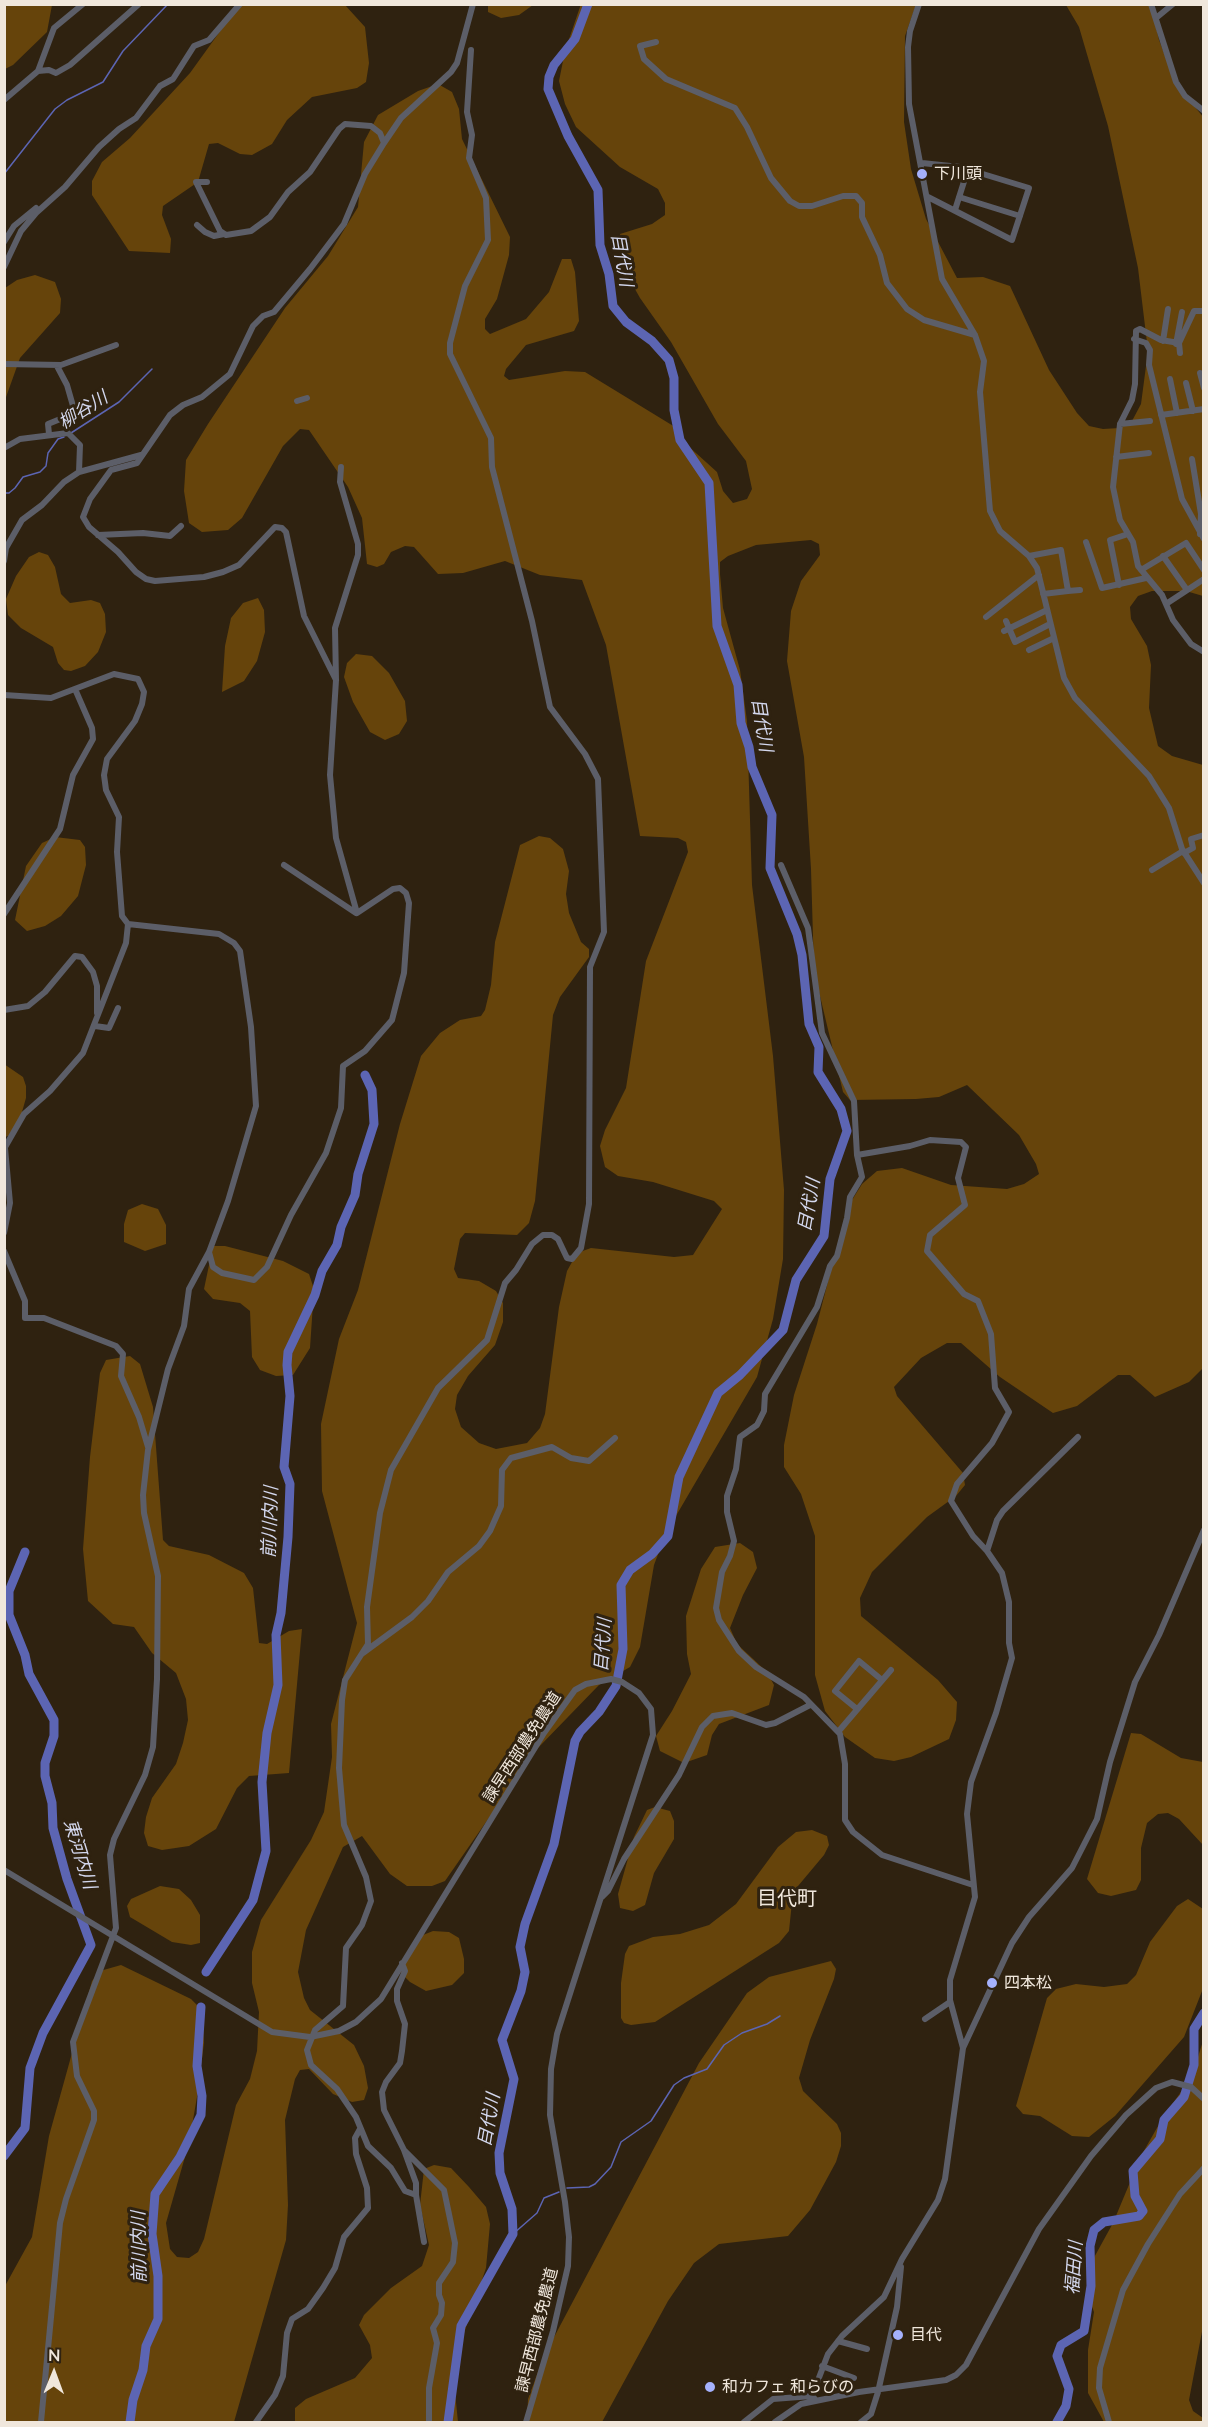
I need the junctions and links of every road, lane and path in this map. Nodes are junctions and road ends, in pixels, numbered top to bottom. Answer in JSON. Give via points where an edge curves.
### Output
{"nodes":[{"id":1,"x":82,"y":4,"type":"edge"},
{"id":2,"x":139,"y":4,"type":"edge"},
{"id":3,"x":240,"y":4,"type":"edge"},
{"id":4,"x":473,"y":4,"type":"edge"},
{"id":5,"x":919,"y":4,"type":"edge"},
{"id":6,"x":1151,"y":4,"type":"edge"},
{"id":7,"x":1173,"y":4,"type":"edge"},
{"id":8,"x":1156,"y":18,"type":"junction"},
{"id":9,"x":656,"y":42,"type":"dead end"},
{"id":10,"x":471,"y":50,"type":"dead end"},
{"id":11,"x":38,"y":71,"type":"junction"},
{"id":12,"x":4,"y":100,"type":"edge"},
{"id":13,"x":1203,"y":111,"type":"edge"},
{"id":14,"x":384,"y":143,"type":"junction"},
{"id":15,"x":922,"y":163,"type":"junction"},
{"id":16,"x":968,"y":169,"type":"junction"},
{"id":17,"x":207,"y":182,"type":"dead end"},
{"id":18,"x":928,"y":196,"type":"junction"},
{"id":19,"x":959,"y":197,"type":"junction"},
{"id":20,"x":44,"y":205,"type":"junction"},
{"id":21,"x":955,"y":210,"type":"junction"},
{"id":22,"x":1020,"y":216,"type":"junction"},
{"id":23,"x":197,"y":225,"type":"dead end"},
{"id":24,"x":224,"y":234,"type":"junction"},
{"id":25,"x":4,"y":242,"type":"edge"},
{"id":26,"x":4,"y":267,"type":"edge"},
{"id":27,"x":1168,"y":309,"type":"dead end"},
{"id":28,"x":1203,"y":311,"type":"edge"},
{"id":29,"x":1182,"y":312,"type":"dead end"},
{"id":30,"x":975,"y":335,"type":"junction"},
{"id":31,"x":1134,"y":339,"type":"junction"},
{"id":32,"x":1163,"y":341,"type":"junction"},
{"id":33,"x":1178,"y":343,"type":"junction"},
{"id":34,"x":116,"y":345,"type":"dead end"},
{"id":35,"x":1180,"y":353,"type":"dead end"},
{"id":36,"x":4,"y":364,"type":"edge"},
{"id":37,"x":57,"y":366,"type":"junction"},
{"id":38,"x":1200,"y":373,"type":"dead end"},
{"id":39,"x":1170,"y":379,"type":"dead end"},
{"id":40,"x":1186,"y":383,"type":"dead end"},
{"id":41,"x":1203,"y":388,"type":"edge"},
{"id":42,"x":307,"y":398,"type":"dead end"},
{"id":43,"x":297,"y":401,"type":"dead end"},
{"id":44,"x":1203,"y":409,"type":"edge"},
{"id":45,"x":83,"y":411,"type":"dead end"},
{"id":46,"x":1193,"y":411,"type":"junction"},
{"id":47,"x":75,"y":413,"type":"junction"},
{"id":48,"x":1178,"y":413,"type":"junction"},
{"id":49,"x":1161,"y":415,"type":"junction"},
{"id":50,"x":1150,"y":421,"type":"dead end"},
{"id":51,"x":1120,"y":424,"type":"junction"},
{"id":52,"x":49,"y":434,"type":"junction"},
{"id":53,"x":4,"y":448,"type":"edge"},
{"id":54,"x":1149,"y":453,"type":"dead end"},
{"id":55,"x":141,"y":455,"type":"junction"},
{"id":56,"x":1116,"y":457,"type":"junction"},
{"id":57,"x":1192,"y":459,"type":"dead end"},
{"id":58,"x":341,"y":467,"type":"dead end"},
{"id":59,"x":79,"y":472,"type":"junction"},
{"id":60,"x":1187,"y":507,"type":"junction"},
{"id":61,"x":1202,"y":524,"type":"edge"},
{"id":62,"x":181,"y":526,"type":"dead end"},
{"id":63,"x":1128,"y":534,"type":"junction"},
{"id":64,"x":98,"y":535,"type":"junction"},
{"id":65,"x":1202,"y":537,"type":"edge"},
{"id":66,"x":1086,"y":542,"type":"dead end"},
{"id":67,"x":1029,"y":556,"type":"junction"},
{"id":68,"x":1163,"y":556,"type":"junction"},
{"id":69,"x":4,"y":561,"type":"edge"},
{"id":70,"x":1141,"y":570,"type":"junction"},
{"id":71,"x":1203,"y":570,"type":"edge"},
{"id":72,"x":1039,"y":575,"type":"junction"},
{"id":73,"x":1146,"y":578,"type":"junction"},
{"id":74,"x":1203,"y":579,"type":"edge"},
{"id":75,"x":1119,"y":585,"type":"junction"},
{"id":76,"x":1186,"y":590,"type":"junction"},
{"id":77,"x":1068,"y":591,"type":"junction"},
{"id":78,"x":1080,"y":591,"type":"dead end"},
{"id":79,"x":1043,"y":594,"type":"junction"},
{"id":80,"x":1166,"y":604,"type":"junction"},
{"id":81,"x":1047,"y":610,"type":"junction"},
{"id":82,"x":986,"y":617,"type":"dead end"},
{"id":83,"x":1006,"y":621,"type":"dead end"},
{"id":84,"x":1050,"y":624,"type":"junction"},
{"id":85,"x":1007,"y":630,"type":"junction"},
{"id":86,"x":1054,"y":638,"type":"junction"},
{"id":87,"x":1029,"y":650,"type":"dead end"},
{"id":88,"x":1203,"y":652,"type":"edge"},
{"id":89,"x":336,"y":680,"type":"junction"},
{"id":90,"x":75,"y":689,"type":"junction"},
{"id":91,"x":4,"y":695,"type":"edge"},
{"id":92,"x":1203,"y":835,"type":"edge"},
{"id":93,"x":1183,"y":852,"type":"junction"},
{"id":94,"x":284,"y":865,"type":"dead end"},
{"id":95,"x":781,"y":865,"type":"dead end"},
{"id":96,"x":1152,"y":870,"type":"dead end"},
{"id":97,"x":1203,"y":883,"type":"edge"},
{"id":98,"x":4,"y":914,"type":"edge"},
{"id":99,"x":357,"y":914,"type":"junction"},
{"id":100,"x":128,"y":924,"type":"junction"},
{"id":101,"x":118,"y":1008,"type":"dead end"},
{"id":102,"x":4,"y":1010,"type":"edge"},
{"id":103,"x":96,"y":1023,"type":"junction"},
{"id":104,"x":5,"y":1149,"type":"edge"},
{"id":105,"x":857,"y":1155,"type":"junction"},
{"id":106,"x":4,"y":1233,"type":"edge"},
{"id":107,"x":4,"y":1251,"type":"edge"},
{"id":108,"x":209,"y":1252,"type":"junction"},
{"id":109,"x":1078,"y":1437,"type":"dead end"},
{"id":110,"x":615,"y":1438,"type":"dead end"},
{"id":111,"x":148,"y":1450,"type":"junction"},
{"id":112,"x":1203,"y":1530,"type":"edge"},
{"id":113,"x":987,"y":1551,"type":"junction"},
{"id":114,"x":360,"y":1654,"type":"junction"},
{"id":115,"x":891,"y":1670,"type":"dead end"},
{"id":116,"x":882,"y":1680,"type":"junction"},
{"id":117,"x":810,"y":1705,"type":"junction"},
{"id":118,"x":857,"y":1710,"type":"junction"},
{"id":119,"x":838,"y":1731,"type":"junction"},
{"id":120,"x":4,"y":1870,"type":"edge"},
{"id":121,"x":973,"y":1885,"type":"junction"},
{"id":122,"x":600,"y":1898,"type":"junction"},
{"id":123,"x":112,"y":1937,"type":"junction"},
{"id":124,"x":402,"y":1963,"type":"junction"},
{"id":125,"x":950,"y":2002,"type":"junction"},
{"id":126,"x":925,"y":2019,"type":"dead end"},
{"id":127,"x":963,"y":2048,"type":"junction"},
{"id":128,"x":1203,"y":2099,"type":"edge"},
{"id":129,"x":360,"y":2129,"type":"junction"},
{"id":130,"x":404,"y":2150,"type":"junction"},
{"id":131,"x":1203,"y":2168,"type":"edge"},
{"id":132,"x":416,"y":2195,"type":"junction"},
{"id":133,"x":424,"y":2242,"type":"dead end"},
{"id":134,"x":902,"y":2259,"type":"junction"},
{"id":135,"x":838,"y":2341,"type":"junction"},
{"id":136,"x":867,"y":2349,"type":"dead end"},
{"id":137,"x":822,"y":2366,"type":"junction"},
{"id":138,"x":854,"y":2378,"type":"dead end"},
{"id":139,"x":878,"y":2389,"type":"junction"},
{"id":140,"x":812,"y":2396,"type":"junction"},
{"id":141,"x":818,"y":2401,"type":"junction"},
{"id":142,"x":40,"y":2422,"type":"edge"},
{"id":143,"x":256,"y":2422,"type":"edge"},
{"id":144,"x":429,"y":2422,"type":"edge"},
{"id":145,"x":526,"y":2422,"type":"edge"},
{"id":146,"x":744,"y":2422,"type":"edge"},
{"id":147,"x":775,"y":2422,"type":"edge"},
{"id":148,"x":861,"y":2422,"type":"edge"},
{"id":149,"x":1109,"y":2422,"type":"edge"}],
"edges":[{"from":1,"to":11,"type":"street","via":[[54,28]]},
{"from":2,"to":11,"type":"street","via":[[70,65],[56,73],[49,69]]},
{"from":3,"to":20,"type":"street","via":[[209,40],[194,46],[173,79],[160,86],[136,118],[99,147]]},
{"from":4,"to":14,"type":"street","via":[[457,63],[401,118]]},
{"from":5,"to":15,"type":"street","via":[[910,32],[907,68],[909,104]]},
{"from":6,"to":8,"type":"street"},
{"from":7,"to":8,"type":"street"},
{"from":8,"to":13,"type":"street","via":[[1176,82]]},
{"from":9,"to":30,"type":"street","via":[[640,46],[644,60],[666,79],[735,108],[771,178],[790,201],[812,206],[856,196],[862,203],[862,217],[880,255],[887,283],[907,309],[924,320]]},
{"from":10,"to":114,"type":"street","via":[[467,112],[472,135],[470,158],[486,198],[488,240],[465,286],[450,354],[491,438],[492,467],[550,707],[594,769],[601,796],[604,932],[590,968],[589,1204],[581,1248],[572,1259],[567,1258],[552,1235],[543,1234],[532,1244],[498,1296],[487,1340],[438,1388],[392,1470],[380,1513],[367,1607],[368,1644]]},
{"from":11,"to":12,"type":"street"},
{"from":14,"to":24,"type":"street","via":[[371,126],[345,124],[310,172],[264,222],[251,231]]},
{"from":14,"to":55,"type":"street","via":[[365,174],[344,224],[274,312],[253,326],[230,374],[202,397],[170,414]]},
{"from":15,"to":16,"type":"street"},
{"from":15,"to":18,"type":"street"},
{"from":16,"to":19,"type":"street"},
{"from":16,"to":22,"type":"street","via":[[1029,188]]},
{"from":17,"to":24,"type":"street","via":[[196,182],[214,223]]},
{"from":18,"to":21,"type":"street"},
{"from":18,"to":30,"type":"street","via":[[942,279]]},
{"from":19,"to":21,"type":"street"},
{"from":19,"to":22,"type":"street"},
{"from":20,"to":25,"type":"street","via":[[14,226]]},
{"from":20,"to":26,"type":"street","via":[[21,231]]},
{"from":21,"to":22,"type":"street","via":[[1012,240]]},
{"from":23,"to":24,"type":"street","via":[[214,236]]},
{"from":27,"to":32,"type":"street"},
{"from":28,"to":33,"type":"street","via":[[1194,311]]},
{"from":29,"to":33,"type":"street"},
{"from":30,"to":67,"type":"street","via":[[984,361],[981,417],[990,511],[1000,531]]},
{"from":31,"to":32,"type":"street","via":[[1140,329]]},
{"from":31,"to":49,"type":"street","via":[[1146,343],[1150,350],[1149,365]]},
{"from":31,"to":51,"type":"street","via":[[1135,384]]},
{"from":32,"to":33,"type":"street"},
{"from":33,"to":35,"type":"street"},
{"from":34,"to":37,"type":"street"},
{"from":36,"to":37,"type":"street"},
{"from":37,"to":47,"type":"street"},
{"from":38,"to":41,"type":"street"},
{"from":39,"to":48,"type":"street"},
{"from":40,"to":46,"type":"street"},
{"from":42,"to":43,"type":"street"},
{"from":44,"to":46,"type":"street"},
{"from":45,"to":47,"type":"street"},
{"from":46,"to":48,"type":"street"},
{"from":47,"to":52,"type":"street","via":[[48,424]]},
{"from":48,"to":49,"type":"street"},
{"from":49,"to":60,"type":"street"},
{"from":50,"to":51,"type":"street"},
{"from":51,"to":56,"type":"street"},
{"from":52,"to":53,"type":"street","via":[[20,439]]},
{"from":52,"to":59,"type":"street","via":[[62,432],[75,438],[80,445]]},
{"from":54,"to":56,"type":"street"},
{"from":55,"to":59,"type":"street"},
{"from":55,"to":64,"type":"street","via":[[136,463],[111,470],[90,499],[83,517]]},
{"from":56,"to":63,"type":"street","via":[[1113,487],[1120,520]]},
{"from":57,"to":61,"type":"street"},
{"from":58,"to":89,"type":"street","via":[[340,482],[358,555],[334,628]]},
{"from":59,"to":69,"type":"street","via":[[22,520],[6,548]]},
{"from":60,"to":61,"type":"street"},
{"from":60,"to":65,"type":"street"},
{"from":61,"to":65,"type":"street"},
{"from":62,"to":64,"type":"street","via":[[170,536]]},
{"from":63,"to":70,"type":"street"},
{"from":63,"to":75,"type":"street","via":[[1110,540]]},
{"from":64,"to":89,"type":"street","via":[[136,573],[161,581],[224,572],[238,565],[275,527],[282,528],[304,616]]},
{"from":66,"to":75,"type":"street","via":[[1102,588]]},
{"from":67,"to":72,"type":"street"},
{"from":67,"to":77,"type":"street","via":[[1061,550]]},
{"from":68,"to":70,"type":"street"},
{"from":68,"to":71,"type":"street","via":[[1186,543]]},
{"from":68,"to":76,"type":"street"},
{"from":70,"to":73,"type":"street"},
{"from":72,"to":79,"type":"street"},
{"from":72,"to":82,"type":"street"},
{"from":73,"to":75,"type":"street"},
{"from":73,"to":80,"type":"street"},
{"from":74,"to":76,"type":"street"},
{"from":76,"to":80,"type":"street"},
{"from":77,"to":78,"type":"street"},
{"from":77,"to":79,"type":"street"},
{"from":79,"to":81,"type":"street"},
{"from":80,"to":88,"type":"street","via":[[1191,644]]},
{"from":81,"to":84,"type":"street"},
{"from":81,"to":85,"type":"street"},
{"from":83,"to":85,"type":"street"},
{"from":84,"to":85,"type":"street","via":[[1015,642]]},
{"from":84,"to":86,"type":"street"},
{"from":86,"to":87,"type":"street"},
{"from":86,"to":93,"type":"street","via":[[1064,678],[1075,698],[1149,776],[1169,807]]},
{"from":89,"to":99,"type":"street","via":[[330,775],[332,807],[336,838]]},
{"from":90,"to":91,"type":"street","via":[[51,698]]},
{"from":90,"to":98,"type":"street","via":[[93,739],[73,775],[60,829]]},
{"from":90,"to":100,"type":"street","via":[[114,674],[138,679],[142,685],[142,704],[135,721],[107,759],[104,775],[106,790],[119,817],[117,852],[122,916]]},
{"from":92,"to":93,"type":"street","via":[[1191,838],[1193,848]]},
{"from":93,"to":96,"type":"street"},
{"from":93,"to":97,"type":"street"},
{"from":94,"to":99,"type":"street"},
{"from":95,"to":105,"type":"street","via":[[808,928],[822,1033],[854,1101]]},
{"from":99,"to":108,"type":"street","via":[[393,889],[400,888],[406,893],[409,903],[404,973],[392,1020],[365,1051],[344,1066],[340,1108],[326,1153],[267,1267],[254,1280],[222,1273],[213,1267]]},
{"from":100,"to":103,"type":"street","via":[[123,951]]},
{"from":100,"to":108,"type":"street","via":[[219,934],[234,943],[243,963],[257,1082],[256,1106]]},
{"from":101,"to":103,"type":"street","via":[[109,1028]]},
{"from":102,"to":103,"type":"street","via":[[28,1006],[75,956],[82,957],[93,972],[97,986]]},
{"from":103,"to":104,"type":"street","via":[[83,1053],[24,1114]]},
{"from":104,"to":106,"type":"street","via":[[10,1203]]},
{"from":105,"to":113,"type":"street","via":[[930,1140],[961,1142],[966,1147],[958,1178],[965,1205],[930,1235],[927,1251],[964,1294],[978,1301],[991,1334],[995,1388],[1009,1412],[992,1443],[957,1484],[951,1501]]},
{"from":105,"to":117,"type":"street","via":[[861,1177],[850,1197],[837,1256],[817,1307],[765,1394],[764,1411],[757,1425],[740,1437],[727,1496],[734,1541],[722,1572],[716,1608],[719,1620],[739,1651],[756,1667],[790,1686]]},
{"from":107,"to":111,"type":"street","via":[[25,1301],[25,1318],[44,1318],[116,1346],[123,1354],[121,1376]]},
{"from":108,"to":111,"type":"street","via":[[189,1289],[184,1326],[168,1369]]},
{"from":109,"to":113,"type":"street","via":[[1003,1511]]},
{"from":110,"to":114,"type":"street","via":[[589,1461],[571,1458],[552,1447],[511,1458],[502,1470],[501,1506],[496,1522],[479,1546],[448,1572],[412,1617]]},
{"from":111,"to":123,"type":"street","via":[[144,1513],[158,1576],[153,1747],[110,1855],[116,1928]]},
{"from":112,"to":127,"type":"street","via":[[1135,1682],[1097,1819],[1072,1868],[1012,1943]]},
{"from":113,"to":121,"type":"street","via":[[1002,1573],[1009,1602],[1012,1659],[971,1782],[967,1814]]},
{"from":114,"to":129,"type":"street","via":[[345,1680],[339,1768],[344,1825],[366,1877],[371,1901],[362,1925],[346,1948],[343,2006],[315,2030],[307,2050],[311,2065],[337,2089]]},
{"from":115,"to":116,"type":"street"},
{"from":116,"to":118,"type":"street"},
{"from":116,"to":118,"type":"street","via":[[859,1661],[835,1691]]},
{"from":117,"to":119,"type":"street"},
{"from":117,"to":122,"type":"street","via":[[766,1725],[732,1713],[713,1716],[702,1727],[679,1775]]},
{"from":118,"to":119,"type":"street"},
{"from":119,"to":121,"type":"street","via":[[845,1764],[845,1820],[853,1832],[882,1856]]},
{"from":120,"to":123,"type":"street","name":"諫早西部農免農道"},
{"from":121,"to":125,"type":"street","via":[[975,1897],[950,1980]]},
{"from":122,"to":124,"type":"street","name":"諫早西部農免農道","via":[[653,1735],[651,1709],[634,1688],[611,1680],[580,1687],[567,1699]]},
{"from":122,"to":145,"type":"street","name":"諫早西部農免農道","via":[[557,2034],[551,2069],[550,2115],[565,2202],[568,2266]]},
{"from":123,"to":124,"type":"street","name":"諫早西部農免農道","via":[[266,2029],[295,2037],[333,2033],[356,2022],[381,1999]]},
{"from":123,"to":142,"type":"street","via":[[72,2042],[77,2076],[94,2111],[94,2120],[60,2223]]},
{"from":124,"to":130,"type":"street","via":[[405,1971],[397,2001],[405,2024],[402,2051],[400,2063],[382,2092],[384,2110]]},
{"from":125,"to":126,"type":"street"},
{"from":125,"to":127,"type":"street"},
{"from":127,"to":134,"type":"street","via":[[945,2179],[938,2200]]},
{"from":128,"to":139,"type":"street","via":[[1191,2087],[1172,2082],[1156,2088],[1091,2156],[1039,2229],[966,2365],[946,2380]]},
{"from":129,"to":132,"type":"street","via":[[368,2146],[391,2168],[405,2191]]},
{"from":129,"to":143,"type":"street","via":[[354,2138],[368,2188],[369,2208],[344,2237],[335,2268],[323,2288],[308,2309],[292,2319],[282,2376],[275,2395]]},
{"from":130,"to":132,"type":"street"},
{"from":130,"to":144,"type":"street","via":[[444,2190],[455,2243],[453,2262],[439,2283],[442,2303],[441,2315],[433,2328],[437,2343],[429,2388]]},
{"from":131,"to":149,"type":"street","via":[[1180,2194],[1123,2290],[1100,2368],[1099,2388]]},
{"from":132,"to":133,"type":"street"},
{"from":134,"to":135,"type":"street","via":[[884,2298]]},
{"from":134,"to":139,"type":"street","via":[[897,2307]]},
{"from":135,"to":136,"type":"street"},
{"from":135,"to":137,"type":"street"},
{"from":137,"to":138,"type":"street"},
{"from":137,"to":140,"type":"street"},
{"from":139,"to":141,"type":"street"},
{"from":139,"to":148,"type":"street","via":[[871,2414]]},
{"from":140,"to":141,"type":"street"},
{"from":140,"to":146,"type":"street","via":[[773,2399]]},
{"from":141,"to":147,"type":"street","via":[[801,2404]]}]}
